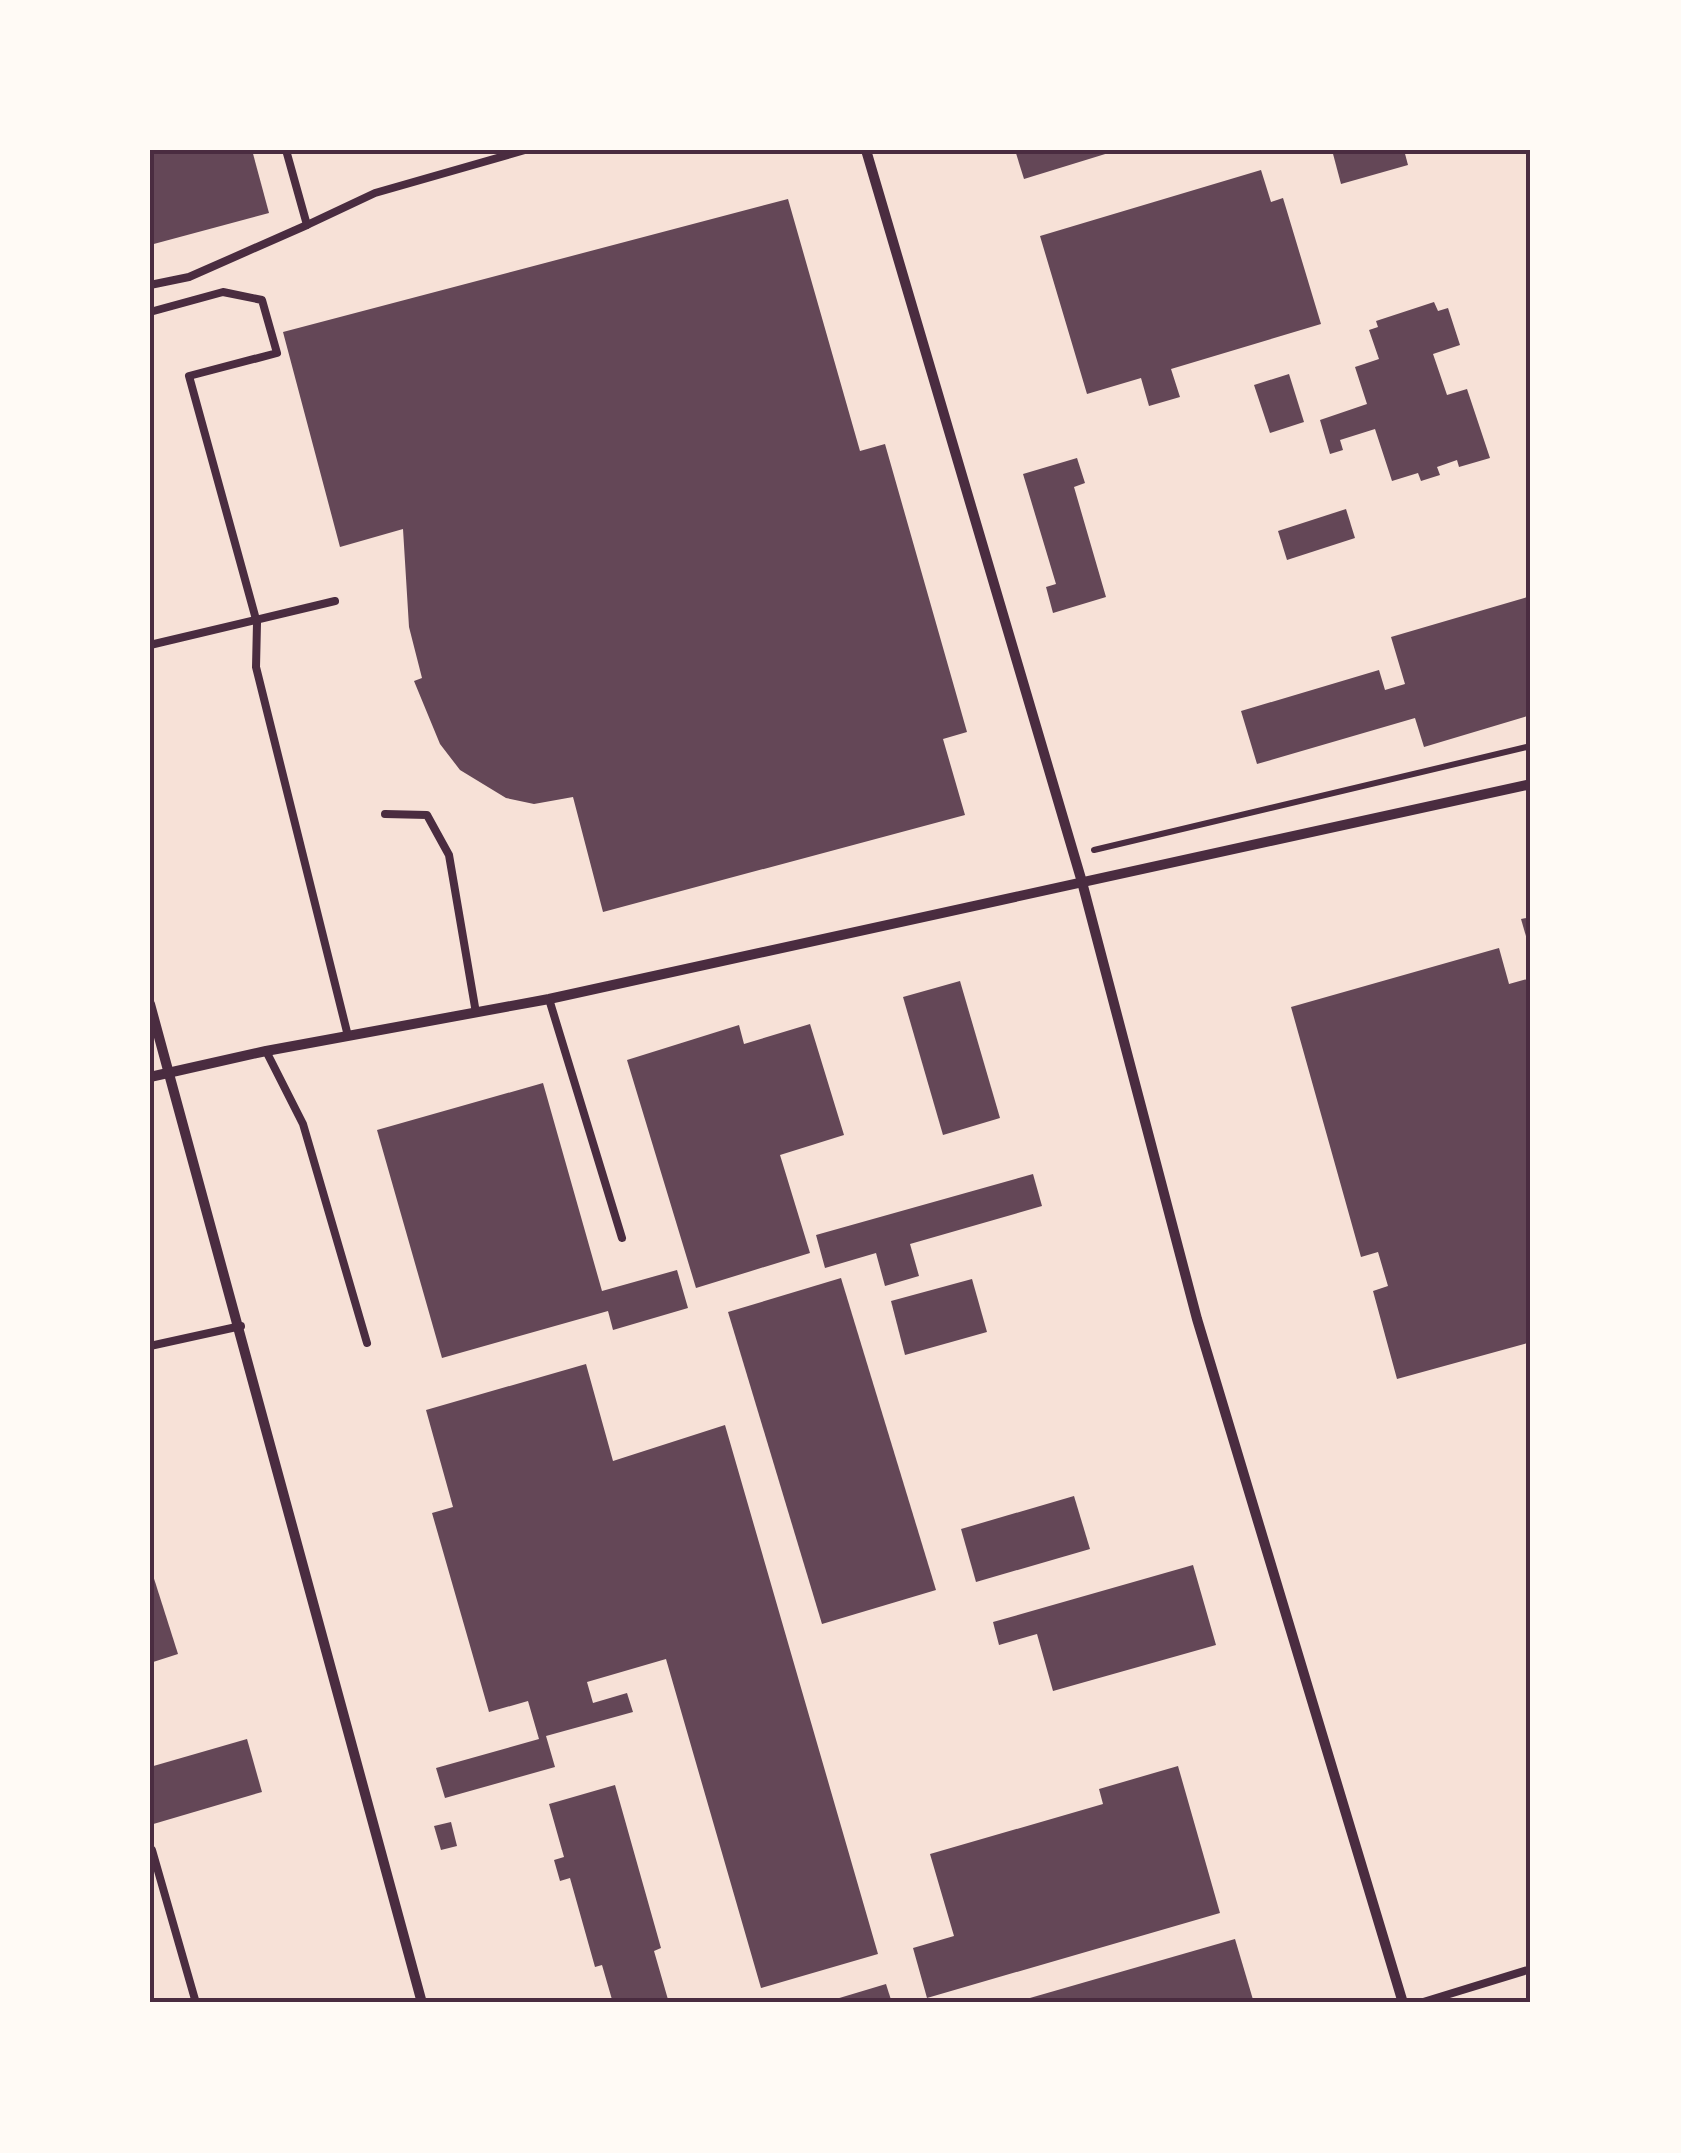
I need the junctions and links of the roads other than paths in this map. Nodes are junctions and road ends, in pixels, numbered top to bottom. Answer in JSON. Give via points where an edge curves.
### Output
{"nodes":[{"id":1,"x":286,"y":150,"type":"edge"},
{"id":2,"x":525,"y":150,"type":"edge"},
{"id":3,"x":866,"y":150,"type":"edge"},
{"id":4,"x":307,"y":224,"type":"junction"},
{"id":5,"x":150,"y":284,"type":"edge"},
{"id":6,"x":150,"y":312,"type":"edge"},
{"id":7,"x":335,"y":601,"type":"dead end"},
{"id":8,"x":257,"y":623,"type":"junction"},
{"id":9,"x":150,"y":645,"type":"edge"},
{"id":10,"x":1531,"y":784,"type":"edge"},
{"id":11,"x":385,"y":814,"type":"dead end"},
{"id":12,"x":1082,"y":882,"type":"junction"},
{"id":13,"x":549,"y":999,"type":"junction"},
{"id":14,"x":150,"y":1004,"type":"edge"},
{"id":15,"x":476,"y":1013,"type":"junction"},
{"id":16,"x":348,"y":1036,"type":"junction"},
{"id":17,"x":266,"y":1051,"type":"junction"},
{"id":18,"x":170,"y":1073,"type":"junction"},
{"id":19,"x":150,"y":1077,"type":"edge"},
{"id":20,"x":622,"y":1238,"type":"dead end"},
{"id":21,"x":241,"y":1326,"type":"junction"},
{"id":22,"x":367,"y":1343,"type":"dead end"},
{"id":23,"x":150,"y":1346,"type":"edge"},
{"id":24,"x":152,"y":1850,"type":"edge"},
{"id":25,"x":1531,"y":1970,"type":"edge"},
{"id":26,"x":196,"y":2003,"type":"edge"},
{"id":27,"x":422,"y":2003,"type":"edge"},
{"id":28,"x":1402,"y":2003,"type":"edge"},
{"id":29,"x":1420,"y":2003,"type":"edge"}],
"edges":[{"from":1,"to":4,"type":"lane"},
{"from":2,"to":4,"type":"lane","via":[[375,194]]},
{"from":3,"to":12,"type":"street"},
{"from":4,"to":5,"type":"lane","via":[[189,277]]},
{"from":6,"to":8,"type":"lane","via":[[224,292],[262,300],[277,353],[189,376]]},
{"from":7,"to":8,"type":"lane"},
{"from":8,"to":9,"type":"lane"},
{"from":8,"to":16,"type":"lane","via":[[256,667]]},
{"from":10,"to":12,"type":"street"},
{"from":11,"to":15,"type":"lane","via":[[427,814],[449,856]]},
{"from":12,"to":13,"type":"street"},
{"from":12,"to":28,"type":"street","via":[[1198,1319]]},
{"from":13,"to":15,"type":"street"},
{"from":13,"to":20,"type":"lane"},
{"from":14,"to":18,"type":"street"},
{"from":15,"to":16,"type":"street"},
{"from":16,"to":17,"type":"street"},
{"from":17,"to":18,"type":"street"},
{"from":17,"to":22,"type":"lane","via":[[304,1124]]},
{"from":18,"to":19,"type":"street"},
{"from":18,"to":21,"type":"street"},
{"from":21,"to":23,"type":"lane"},
{"from":21,"to":27,"type":"street"},
{"from":24,"to":26,"type":"lane"},
{"from":25,"to":29,"type":"lane"}]}
